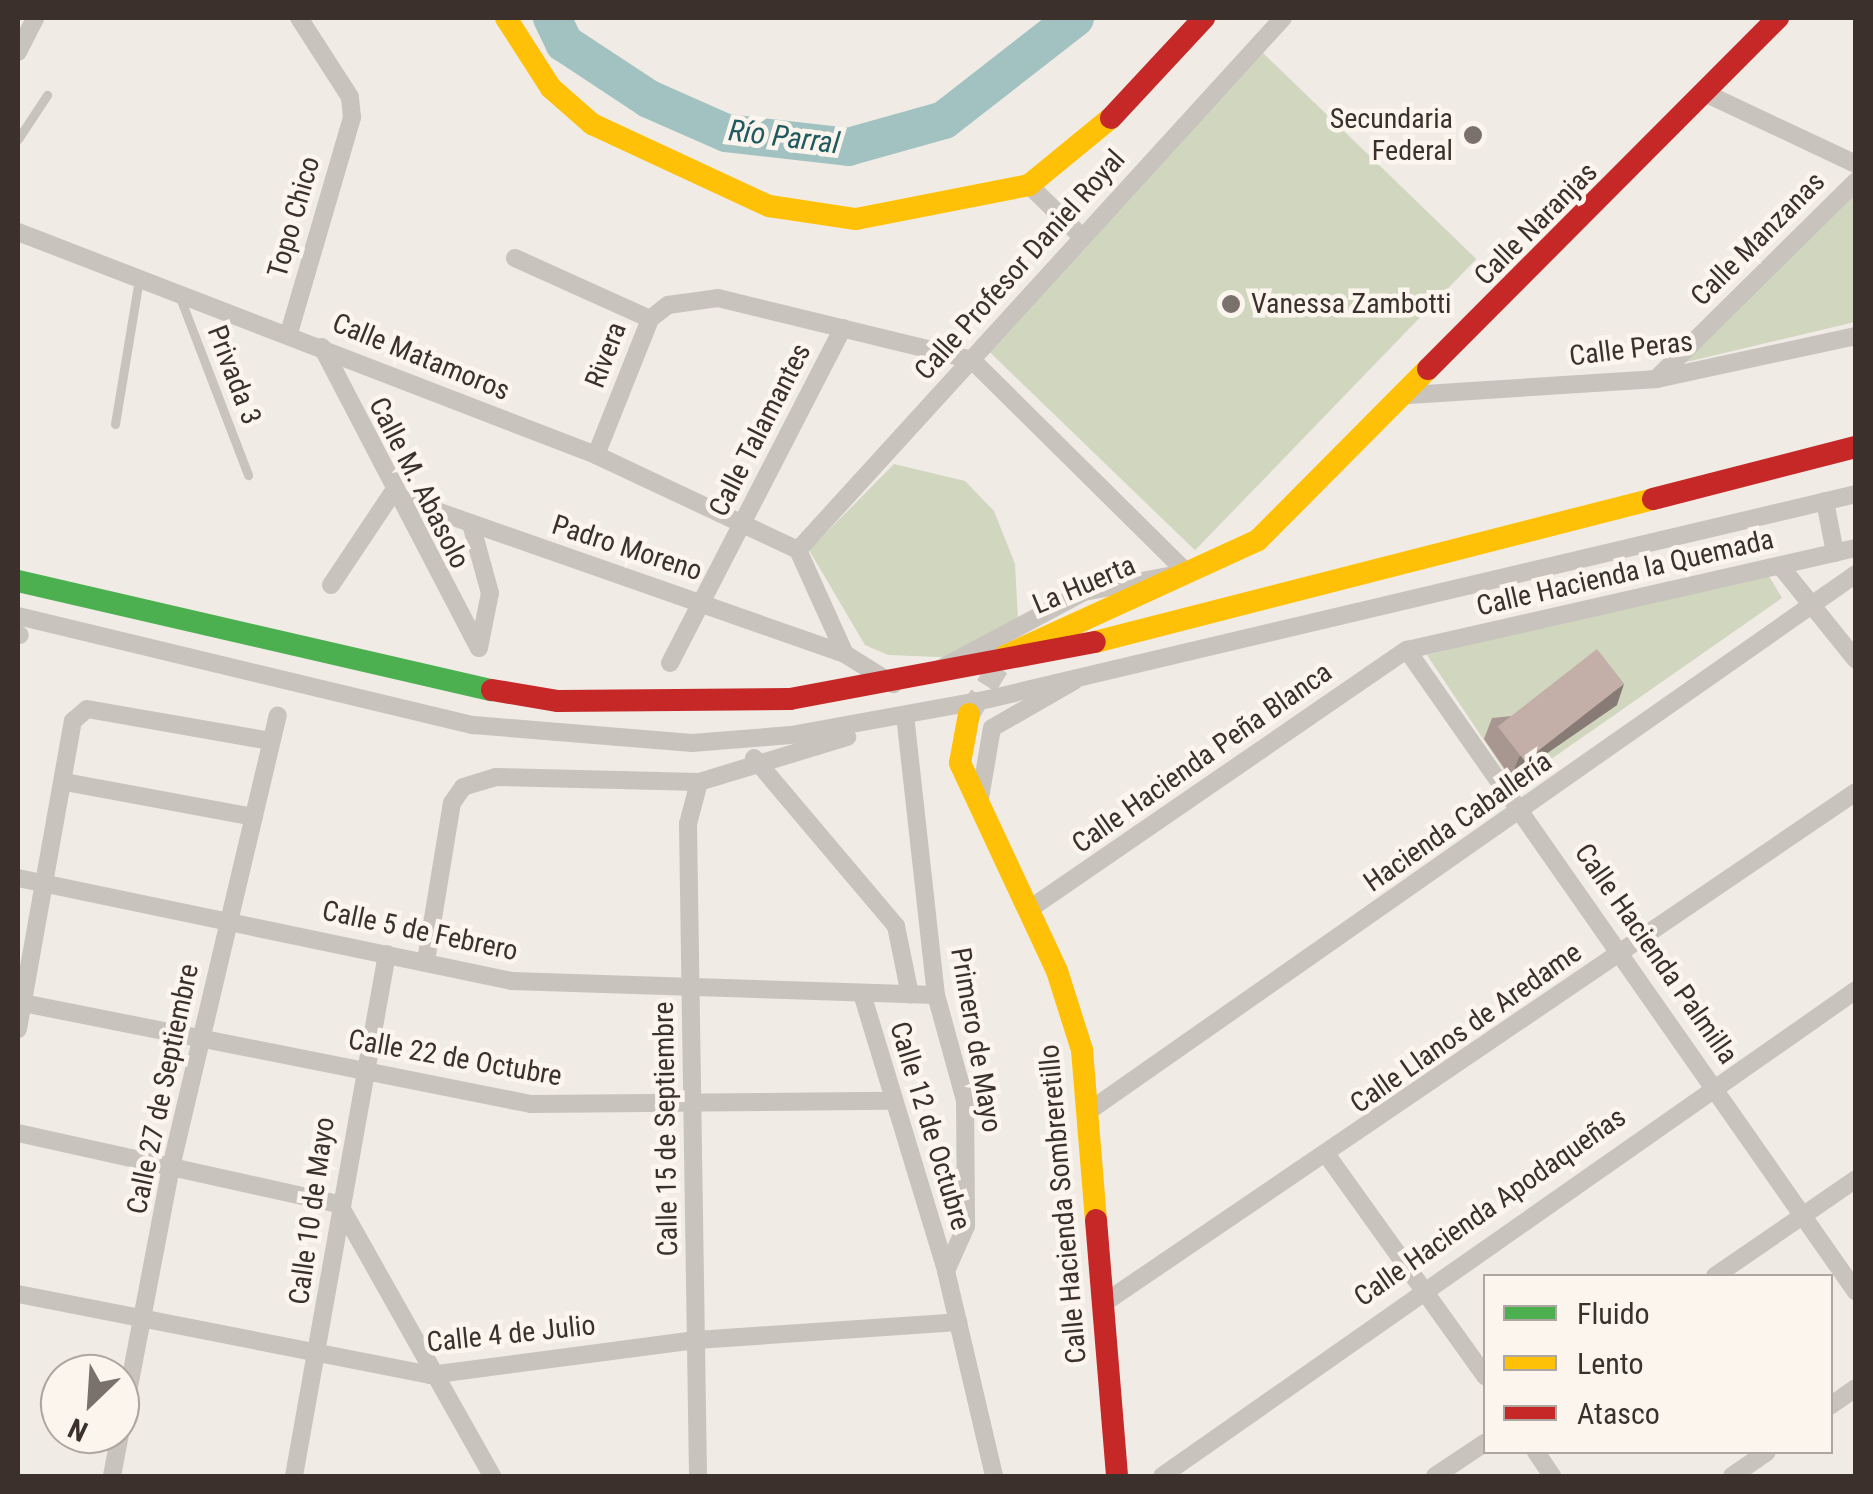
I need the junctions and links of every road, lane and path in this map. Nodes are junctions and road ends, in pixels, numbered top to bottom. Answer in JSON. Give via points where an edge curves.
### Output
{"nodes":[{"id":1,"x":35,"y":18,"type":"edge"},
{"id":2,"x":299,"y":18,"type":"edge"},
{"id":3,"x":506,"y":18,"type":"edge"},
{"id":4,"x":1204,"y":18,"type":"edge"},
{"id":5,"x":1282,"y":18,"type":"edge"},
{"id":6,"x":1778,"y":18,"type":"edge"},
{"id":7,"x":18,"y":52,"type":"edge"},
{"id":8,"x":1707,"y":94,"type":"junction"},
{"id":9,"x":47,"y":95,"type":"dead end"},
{"id":10,"x":18,"y":140,"type":"edge"},
{"id":11,"x":1856,"y":164,"type":"edge"},
{"id":12,"x":1856,"y":182,"type":"edge"},
{"id":13,"x":1029,"y":185,"type":"junction"},
{"id":14,"x":18,"y":232,"type":"edge"},
{"id":15,"x":1082,"y":238,"type":"junction"},
{"id":16,"x":515,"y":258,"type":"dead end"},
{"id":17,"x":139,"y":277,"type":"junction"},
{"id":18,"x":178,"y":292,"type":"junction"},
{"id":19,"x":650,"y":318,"type":"junction"},
{"id":20,"x":842,"y":328,"type":"junction"},
{"id":21,"x":288,"y":333,"type":"junction"},
{"id":22,"x":1856,"y":336,"type":"edge"},
{"id":23,"x":322,"y":348,"type":"junction"},
{"id":24,"x":972,"y":360,"type":"junction"},
{"id":25,"x":1656,"y":379,"type":"junction"},
{"id":26,"x":1409,"y":395,"type":"junction"},
{"id":27,"x":115,"y":424,"type":"dead end"},
{"id":28,"x":1856,"y":447,"type":"edge"},
{"id":29,"x":596,"y":455,"type":"junction"},
{"id":30,"x":248,"y":475,"type":"dead end"},
{"id":31,"x":1856,"y":494,"type":"edge"},
{"id":32,"x":392,"y":495,"type":"junction"},
{"id":33,"x":1825,"y":501,"type":"junction"},
{"id":34,"x":745,"y":520,"type":"junction"},
{"id":35,"x":471,"y":524,"type":"junction"},
{"id":36,"x":1856,"y":548,"type":"edge"},
{"id":37,"x":798,"y":550,"type":"junction"},
{"id":38,"x":1835,"y":553,"type":"junction"},
{"id":39,"x":1780,"y":566,"type":"junction"},
{"id":40,"x":1188,"y":574,"type":"junction"},
{"id":41,"x":1856,"y":574,"type":"edge"},
{"id":42,"x":18,"y":582,"type":"edge"},
{"id":43,"x":331,"y":585,"type":"dead end"},
{"id":44,"x":702,"y":602,"type":"junction"},
{"id":45,"x":1817,"y":606,"type":"junction"},
{"id":46,"x":18,"y":628,"type":"edge"},
{"id":47,"x":1406,"y":650,"type":"junction"},
{"id":48,"x":845,"y":654,"type":"junction"},
{"id":49,"x":1005,"y":656,"type":"tunnel mouth"},
{"id":50,"x":1856,"y":660,"type":"edge"},
{"id":51,"x":670,"y":663,"type":"dead end"},
{"id":52,"x":925,"y":678,"type":"junction"},
{"id":53,"x":1075,"y":680,"type":"junction"},
{"id":54,"x":893,"y":684,"type":"junction"},
{"id":55,"x":969,"y":714,"type":"tunnel mouth"},
{"id":56,"x":278,"y":716,"type":"dead end"},
{"id":57,"x":271,"y":742,"type":"junction"},
{"id":58,"x":754,"y":758,"type":"junction"},
{"id":59,"x":65,"y":782,"type":"junction"},
{"id":60,"x":699,"y":782,"type":"junction"},
{"id":61,"x":1856,"y":792,"type":"edge"},
{"id":62,"x":979,"y":809,"type":"junction"},
{"id":63,"x":1521,"y":812,"type":"junction"},
{"id":64,"x":254,"y":818,"type":"junction"},
{"id":65,"x":18,"y":878,"type":"edge"},
{"id":66,"x":46,"y":881,"type":"junction"},
{"id":67,"x":1028,"y":910,"type":"junction"},
{"id":68,"x":229,"y":916,"type":"junction"},
{"id":69,"x":1623,"y":950,"type":"junction"},
{"id":70,"x":387,"y":954,"type":"junction"},
{"id":71,"x":426,"y":961,"type":"junction"},
{"id":72,"x":691,"y":988,"type":"junction"},
{"id":73,"x":1856,"y":990,"type":"edge"},
{"id":74,"x":910,"y":995,"type":"junction"},
{"id":75,"x":936,"y":995,"type":"junction"},
{"id":76,"x":863,"y":997,"type":"junction"},
{"id":77,"x":20,"y":1002,"type":"edge"},
{"id":78,"x":18,"y":1029,"type":"edge"},
{"id":79,"x":200,"y":1038,"type":"junction"},
{"id":80,"x":360,"y":1070,"type":"junction"},
{"id":81,"x":1713,"y":1083,"type":"junction"},
{"id":82,"x":890,"y":1101,"type":"junction"},
{"id":83,"x":697,"y":1107,"type":"junction"},
{"id":84,"x":1089,"y":1111,"type":"junction"},
{"id":85,"x":18,"y":1133,"type":"edge"},
{"id":86,"x":1330,"y":1158,"type":"junction"},
{"id":87,"x":171,"y":1167,"type":"junction"},
{"id":88,"x":1856,"y":1179,"type":"edge"},
{"id":89,"x":340,"y":1204,"type":"junction"},
{"id":90,"x":1800,"y":1216,"type":"junction"},
{"id":91,"x":946,"y":1271,"type":"junction"},
{"id":92,"x":1719,"y":1274,"type":"edge"},
{"id":93,"x":1424,"y":1286,"type":"junction"},
{"id":94,"x":1856,"y":1292,"type":"edge"},
{"id":95,"x":18,"y":1294,"type":"edge"},
{"id":96,"x":1104,"y":1303,"type":"junction"},
{"id":97,"x":146,"y":1316,"type":"junction"},
{"id":98,"x":958,"y":1322,"type":"junction"},
{"id":99,"x":696,"y":1340,"type":"junction"},
{"id":100,"x":321,"y":1356,"type":"junction"},
{"id":101,"x":1483,"y":1373,"type":"edge"},
{"id":102,"x":430,"y":1375,"type":"junction"},
{"id":103,"x":1856,"y":1388,"type":"edge"},
{"id":104,"x":1833,"y":1404,"type":"edge"},
{"id":105,"x":1483,"y":1444,"type":"edge"},
{"id":106,"x":1537,"y":1454,"type":"edge"},
{"id":107,"x":1764,"y":1454,"type":"edge"},
{"id":108,"x":112,"y":1476,"type":"edge"},
{"id":109,"x":294,"y":1476,"type":"edge"},
{"id":110,"x":492,"y":1476,"type":"edge"},
{"id":111,"x":698,"y":1476,"type":"edge"},
{"id":112,"x":994,"y":1476,"type":"edge"},
{"id":113,"x":1116,"y":1476,"type":"edge"},
{"id":114,"x":1162,"y":1476,"type":"edge"},
{"id":115,"x":1435,"y":1476,"type":"edge"},
{"id":116,"x":1552,"y":1476,"type":"edge"},
{"id":117,"x":1732,"y":1476,"type":"edge"}],
"edges":[{"from":1,"to":7,"type":"street"},
{"from":2,"to":21,"type":"street","name":"Topo Chico","via":[[350,97],[352,117]]},
{"from":3,"to":13,"type":"street","via":[[551,88],[592,124],[770,206],[856,219]]},
{"from":4,"to":13,"type":"street","via":[[1103,127]]},
{"from":5,"to":15,"type":"street","name":"Calle Profesor Daniel Royal"},
{"from":6,"to":8,"type":"street","name":"Calle Naranjas"},
{"from":8,"to":11,"type":"street"},
{"from":8,"to":26,"type":"street","name":"Calle Naranjas"},
{"from":9,"to":10,"type":"lane"},
{"from":12,"to":25,"type":"street","name":"Calle Manzanas"},
{"from":13,"to":15,"type":"street"},
{"from":14,"to":17,"type":"street","name":"Calle Matamoros"},
{"from":15,"to":24,"type":"street","name":"Calle Profesor Daniel Royal"},
{"from":16,"to":19,"type":"street"},
{"from":17,"to":18,"type":"street","name":"Calle Matamoros"},
{"from":17,"to":27,"type":"lane"},
{"from":18,"to":21,"type":"street","name":"Calle Matamoros"},
{"from":18,"to":30,"type":"lane","name":"Privada 3"},
{"from":19,"to":20,"type":"street","name":"Rivera","via":[[691,298]]},
{"from":19,"to":29,"type":"street","name":"Rivera"},
{"from":20,"to":24,"type":"street"},
{"from":20,"to":34,"type":"street","name":"Calle Talamantes"},
{"from":21,"to":23,"type":"street","name":"Calle Matamoros"},
{"from":22,"to":25,"type":"street","name":"Calle Peras"},
{"from":23,"to":29,"type":"street","name":"Calle Matamoros"},
{"from":23,"to":32,"type":"street","name":"Calle M. Abasolo"},
{"from":24,"to":37,"type":"street","name":"Calle Profesor Daniel Royal"},
{"from":24,"to":40,"type":"street"},
{"from":25,"to":26,"type":"street","name":"Calle Peras"},
{"from":26,"to":40,"type":"street","name":"Calle Naranjas","via":[[1258,540]]},
{"from":28,"to":52,"type":"street"},
{"from":29,"to":34,"type":"street","name":"Calle Matamoros"},
{"from":31,"to":33,"type":"street"},
{"from":32,"to":35,"type":"street","name":"Padro Moreno"},
{"from":32,"to":35,"type":"street","name":"Calle M. Abasolo","via":[[470,642],[487,641],[490,608]]},
{"from":32,"to":43,"type":"street"},
{"from":33,"to":38,"type":"street"},
{"from":33,"to":53,"type":"street"},
{"from":34,"to":37,"type":"street","name":"Calle Matamoros"},
{"from":34,"to":44,"type":"street","name":"Calle Talamantes"},
{"from":35,"to":44,"type":"street","name":"Padro Moreno"},
{"from":36,"to":38,"type":"street","name":"Calle Hacienda la Quemada"},
{"from":37,"to":48,"type":"street"},
{"from":38,"to":39,"type":"street","name":"Calle Hacienda la Quemada"},
{"from":39,"to":45,"type":"street"},
{"from":39,"to":47,"type":"street","name":"Calle Hacienda la Quemada"},
{"from":40,"to":49,"type":"street","name":"La Huerta"},
{"from":40,"to":52,"type":"street","via":[[1128,576],[1084,592]]},
{"from":41,"to":45,"type":"street","name":"Hacienda Caballería"},
{"from":42,"to":54,"type":"street","via":[[413,677],[558,701],[666,707]]},
{"from":44,"to":48,"type":"street","name":"Padro Moreno"},
{"from":44,"to":51,"type":"street","name":"Calle Talamantes"},
{"from":45,"to":50,"type":"street"},
{"from":45,"to":63,"type":"street","name":"Hacienda Caballería"},
{"from":46,"to":53,"type":"street","via":[[380,706],[588,739],[791,736]]},
{"from":47,"to":63,"type":"street","name":"Calle Hacienda Palmilla"},
{"from":47,"to":67,"type":"street","name":"Calle Hacienda Peña Blanca"},
{"from":48,"to":54,"type":"street","name":"Padro Moreno"},
{"from":52,"to":54,"type":"street"},
{"from":53,"to":62,"type":"street","via":[[992,728]]},
{"from":55,"to":62,"type":"street","name":"Calle Hacienda Sombreretillo","via":[[956,746]]},
{"from":56,"to":57,"type":"street","name":"Calle 27 de Septiembre"},
{"from":57,"to":59,"type":"street","via":[[87,709],[73,721]]},
{"from":57,"to":64,"type":"street","name":"Calle 27 de Septiembre"},
{"from":58,"to":60,"type":"street"},
{"from":58,"to":74,"type":"street","name":"Calle 12 de Octubre","via":[[896,926]]},
{"from":58,"to":75,"type":"street","name":"Primero de Mayo","via":[[911,723]]},
{"from":59,"to":64,"type":"street"},
{"from":59,"to":66,"type":"street"},
{"from":60,"to":71,"type":"street","via":[[496,776],[463,787],[452,802]]},
{"from":60,"to":72,"type":"street","name":"Calle 15 de Septiembre","via":[[688,824]]},
{"from":61,"to":69,"type":"street","name":"Calle Llanos de Aredame"},
{"from":62,"to":67,"type":"street","name":"Calle Hacienda Sombreretillo"},
{"from":63,"to":69,"type":"street","name":"Calle Hacienda Palmilla"},
{"from":63,"to":84,"type":"street","name":"Hacienda Caballería"},
{"from":64,"to":68,"type":"street","name":"Calle 27 de Septiembre"},
{"from":65,"to":66,"type":"street","name":"Calle 5 de Febrero"},
{"from":66,"to":68,"type":"street","name":"Calle 5 de Febrero"},
{"from":66,"to":77,"type":"street"},
{"from":67,"to":84,"type":"street","name":"Calle Hacienda Sombreretillo","via":[[1070,1006]]},
{"from":68,"to":70,"type":"street","name":"Calle 5 de Febrero"},
{"from":68,"to":79,"type":"street","name":"Calle 27 de Septiembre"},
{"from":69,"to":81,"type":"street","name":"Calle Hacienda Palmilla"},
{"from":69,"to":86,"type":"street","name":"Calle Llanos de Aredame"},
{"from":70,"to":71,"type":"street","name":"Calle 5 de Febrero"},
{"from":70,"to":80,"type":"street","name":"Calle 10 de Mayo"},
{"from":71,"to":72,"type":"street","name":"Calle 5 de Febrero","via":[[512,981]]},
{"from":72,"to":76,"type":"street","name":"Calle 5 de Febrero"},
{"from":72,"to":83,"type":"street","name":"Calle 15 de Septiembre"},
{"from":73,"to":81,"type":"street","name":"Calle Hacienda Apodaqueñas"},
{"from":74,"to":75,"type":"street","name":"Calle 5 de Febrero"},
{"from":74,"to":76,"type":"street","name":"Calle 5 de Febrero"},
{"from":75,"to":91,"type":"street","name":"Primero de Mayo","via":[[965,1100],[969,1159],[966,1226]]},
{"from":76,"to":82,"type":"street","name":"Calle 12 de Octubre"},
{"from":77,"to":78,"type":"street"},
{"from":77,"to":79,"type":"street","name":"Calle 22 de Octubre"},
{"from":79,"to":80,"type":"street","name":"Calle 22 de Octubre"},
{"from":79,"to":87,"type":"street","name":"Calle 27 de Septiembre"},
{"from":80,"to":83,"type":"street","name":"Calle 22 de Octubre","via":[[531,1104]]},
{"from":80,"to":89,"type":"street","name":"Calle 10 de Mayo"},
{"from":81,"to":90,"type":"street","name":"Calle Hacienda Palmilla"},
{"from":81,"to":93,"type":"street","name":"Calle Hacienda Apodaqueñas"},
{"from":82,"to":83,"type":"street","name":"Calle 22 de Octubre"},
{"from":82,"to":91,"type":"street","name":"Calle 12 de Octubre"},
{"from":83,"to":99,"type":"street","name":"Calle 15 de Septiembre"},
{"from":84,"to":96,"type":"street","name":"Calle Hacienda Sombreretillo"},
{"from":85,"to":87,"type":"street"},
{"from":86,"to":93,"type":"street"},
{"from":86,"to":96,"type":"street","name":"Calle Llanos de Aredame"},
{"from":87,"to":89,"type":"street"},
{"from":87,"to":97,"type":"street","name":"Calle 27 de Septiembre"},
{"from":88,"to":90,"type":"street"},
{"from":89,"to":100,"type":"street","name":"Calle 10 de Mayo"},
{"from":89,"to":102,"type":"street"},
{"from":90,"to":92,"type":"street"},
{"from":90,"to":94,"type":"street","name":"Calle Hacienda Palmilla"},
{"from":91,"to":98,"type":"street"},
{"from":93,"to":101,"type":"street"},
{"from":93,"to":114,"type":"street","name":"Calle Hacienda Apodaqueñas"},
{"from":95,"to":97,"type":"street","name":"Calle 4 de Julio"},
{"from":96,"to":113,"type":"street","name":"Calle Hacienda Sombreretillo"},
{"from":97,"to":100,"type":"street","name":"Calle 4 de Julio"},
{"from":97,"to":108,"type":"street","name":"Calle 27 de Septiembre"},
{"from":98,"to":99,"type":"street","name":"Calle 4 de Julio"},
{"from":98,"to":112,"type":"street"},
{"from":99,"to":102,"type":"street","name":"Calle 4 de Julio"},
{"from":99,"to":111,"type":"street","name":"Calle 15 de Septiembre"},
{"from":100,"to":102,"type":"street","name":"Calle 4 de Julio"},
{"from":100,"to":109,"type":"street","name":"Calle 10 de Mayo"},
{"from":102,"to":110,"type":"street"},
{"from":103,"to":104,"type":"street"},
{"from":105,"to":115,"type":"street"},
{"from":106,"to":116,"type":"street"},
{"from":107,"to":117,"type":"street"}]}
